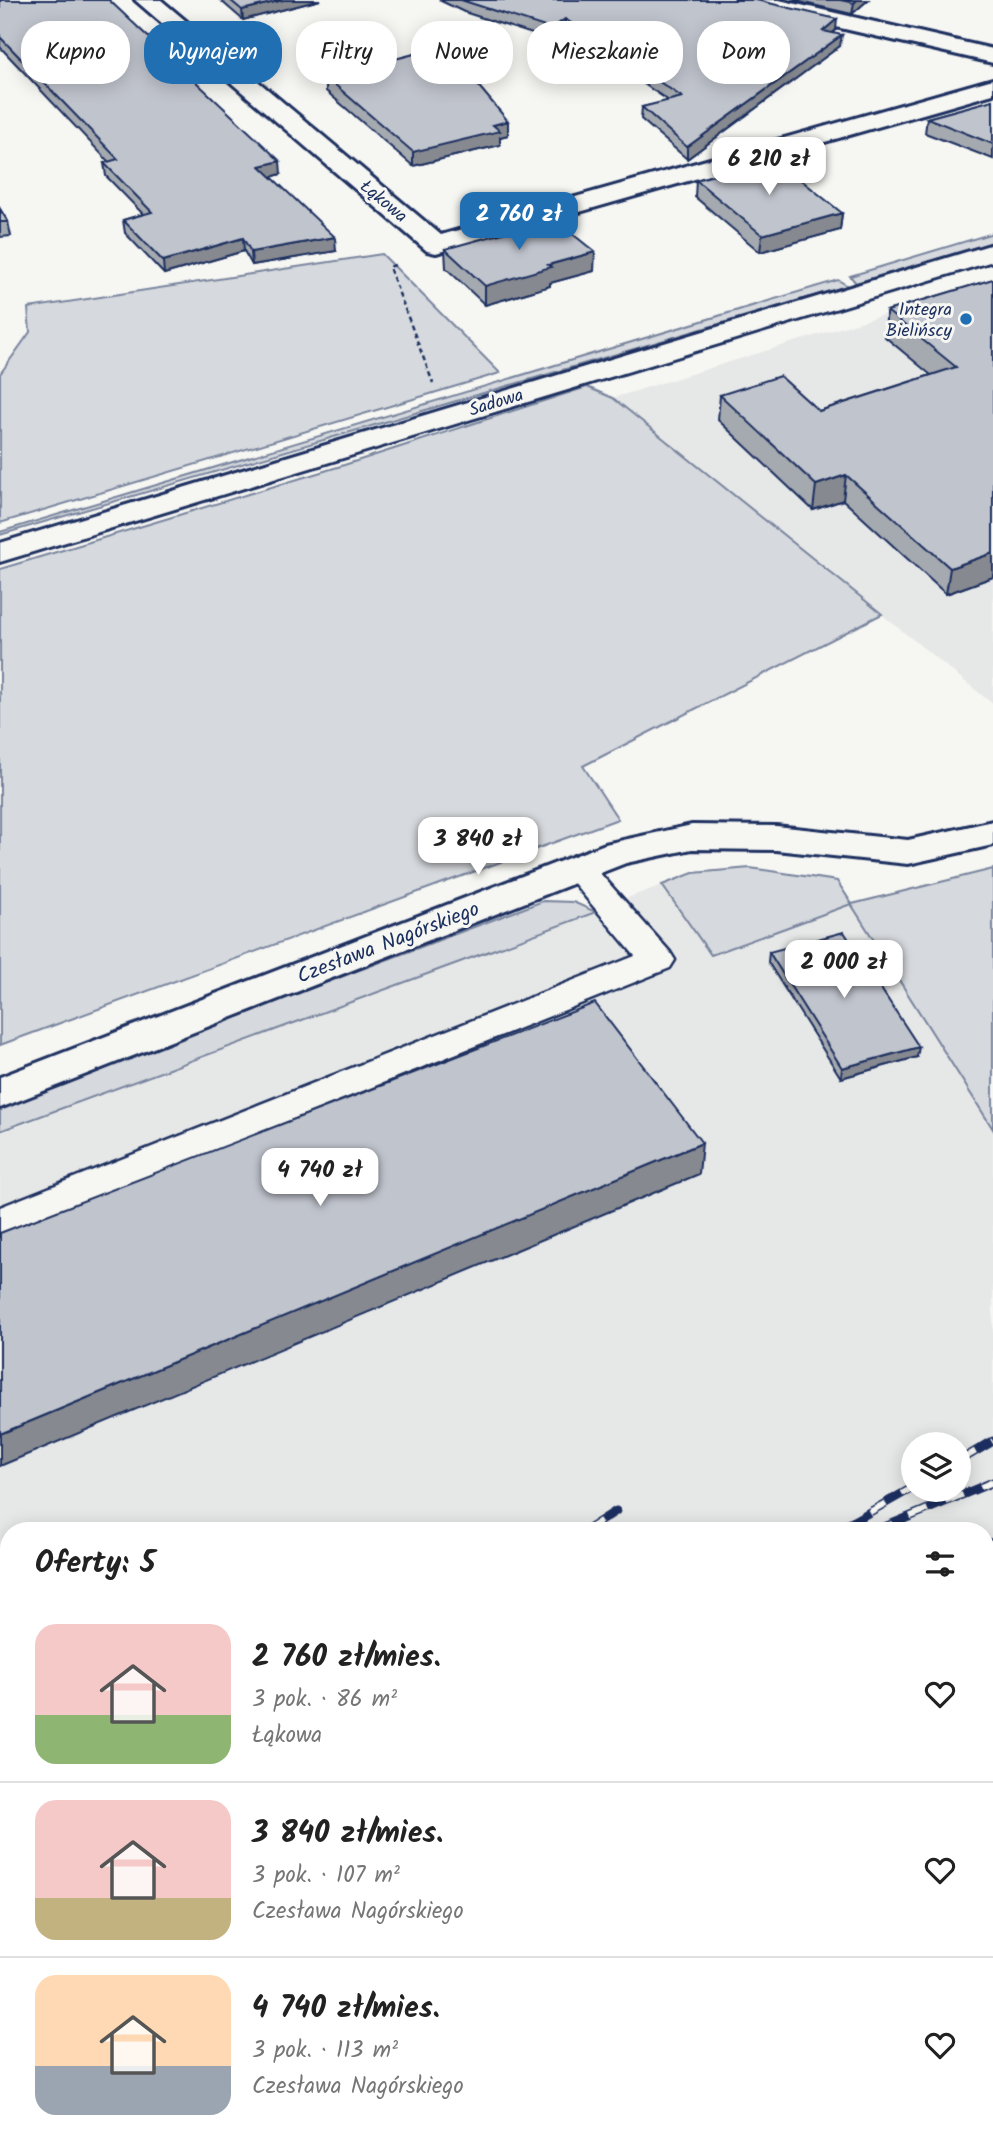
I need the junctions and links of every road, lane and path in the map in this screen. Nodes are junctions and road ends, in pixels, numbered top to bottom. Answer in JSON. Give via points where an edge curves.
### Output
{"nodes":[{"id":1,"x":147,"y":0,"type":"edge"},
{"id":2,"x":748,"y":0,"type":"edge"},
{"id":3,"x":993,"y":56,"type":"edge"},
{"id":4,"x":993,"y":86,"type":"edge"},
{"id":5,"x":993,"y":252,"type":"edge"},
{"id":6,"x":388,"y":267,"type":"dead end"},
{"id":7,"x":434,"y":386,"type":"dead end"},
{"id":8,"x":0,"y":553,"type":"edge"},
{"id":9,"x":993,"y":833,"type":"edge"},
{"id":10,"x":578,"y":869,"type":"junction"},
{"id":11,"x":0,"y":1093,"type":"edge"},
{"id":12,"x":0,"y":1222,"type":"edge"}],
"edges":[{"from":1,"to":4,"type":"street","name":"Łąkowa","via":[[436,245]]},
{"from":2,"to":3,"type":"street"},
{"from":5,"to":8,"type":"street","name":"Sadowa"},
{"from":6,"to":7,"type":"path"},
{"from":9,"to":10,"type":"street","name":"Czesława Nagórskiego","via":[[908,852],[776,838],[692,837],[618,853]]},
{"from":10,"to":11,"type":"street","name":"Czesława Nagórskiego"},
{"from":10,"to":12,"type":"lane","via":[[658,960]]}]}
